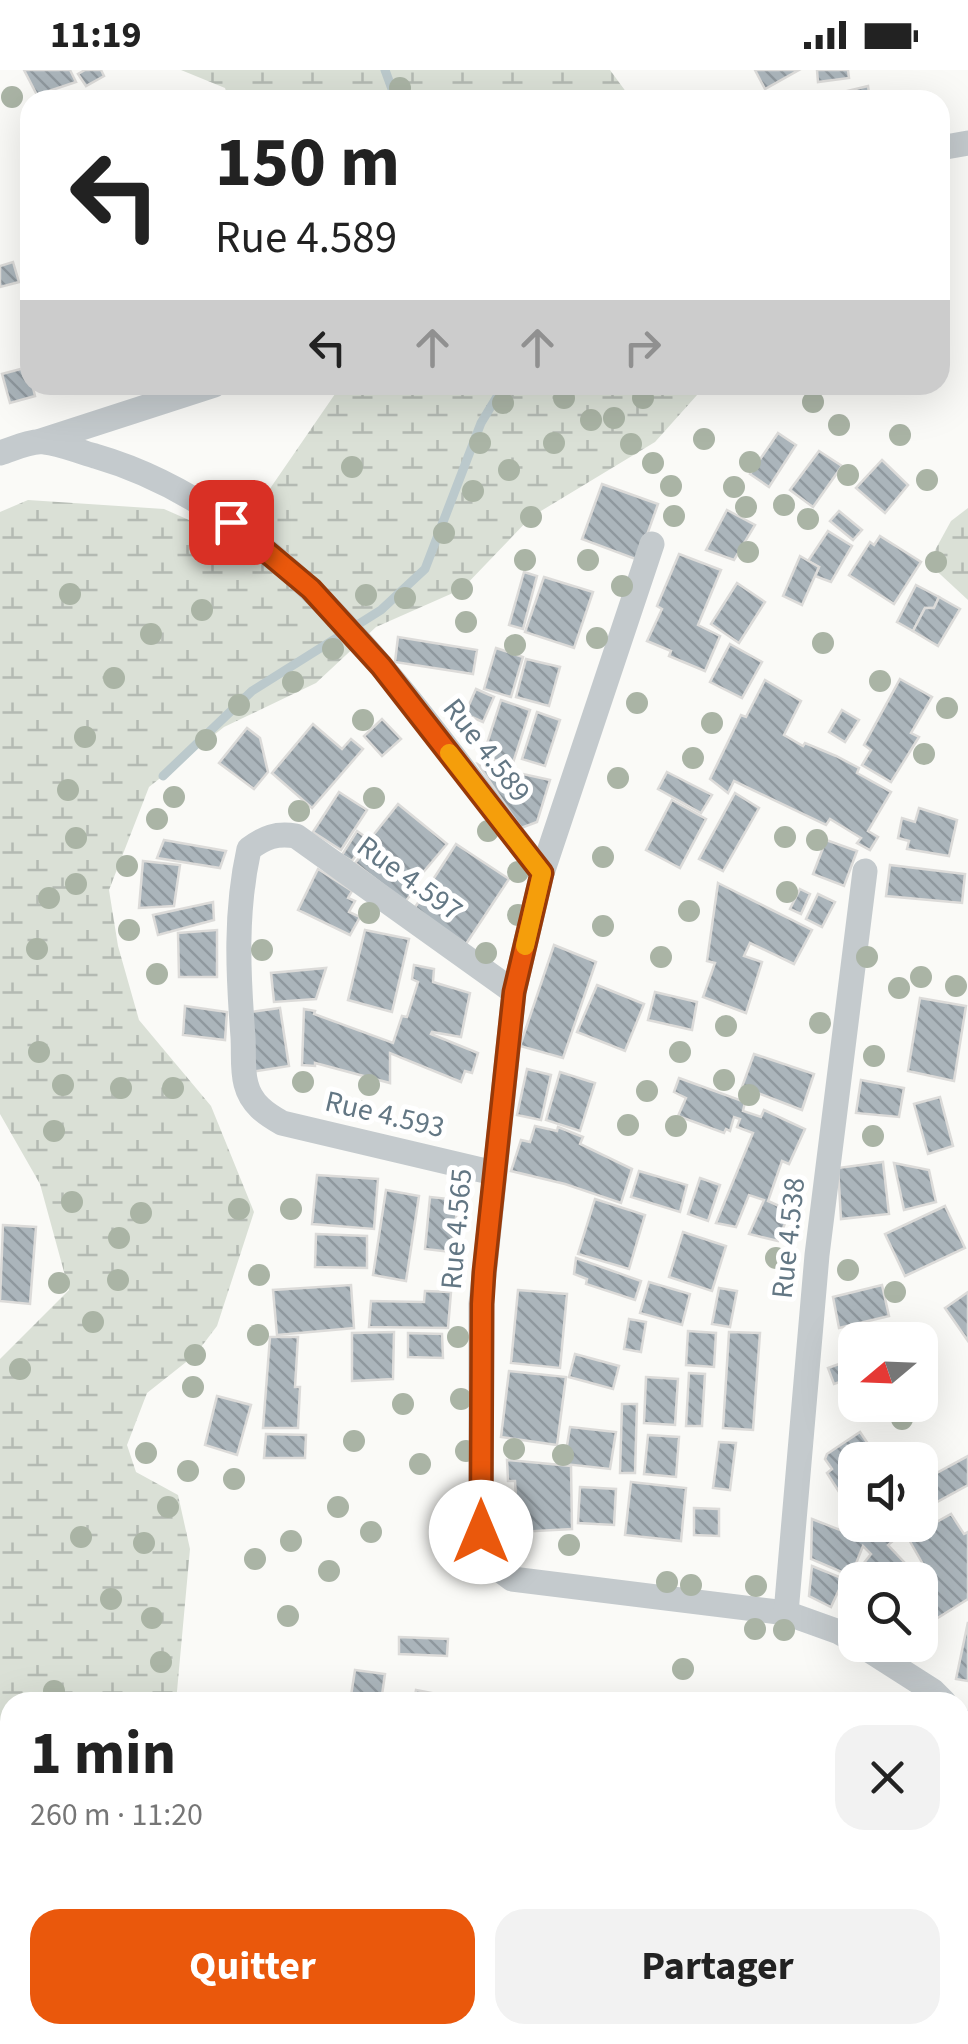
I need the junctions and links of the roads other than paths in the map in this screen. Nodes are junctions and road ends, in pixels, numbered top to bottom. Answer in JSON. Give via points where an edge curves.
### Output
{"nodes":[{"id":1,"x":183,"y":395,"type":"edge"},
{"id":2,"x":41,"y":441,"type":"junction"},
{"id":3,"x":0,"y":453,"type":"edge"},
{"id":4,"x":652,"y":544,"type":"dead end"},
{"id":5,"x":865,"y":871,"type":"dead end"},
{"id":6,"x":542,"y":873,"type":"junction"},
{"id":7,"x":514,"y":992,"type":"junction"},
{"id":8,"x":264,"y":1112,"type":"joint"},
{"id":9,"x":494,"y":1173,"type":"junction"},
{"id":10,"x":786,"y":1612,"type":"junction"},
{"id":11,"x":838,"y":1632,"type":"edge"},
{"id":12,"x":888,"y":1662,"type":"edge"},
{"id":13,"x":934,"y":1692,"type":"edge"}],
"edges":[{"from":1,"to":2,"type":"street"},
{"from":2,"to":3,"type":"street"},
{"from":2,"to":6,"type":"street","name":"Rue 4.589","via":[[134,467],[231,522],[311,589],[381,666]]},
{"from":4,"to":6,"type":"street","name":"Rue 4.565"},
{"from":5,"to":10,"type":"street","name":"Rue 4.538","via":[[817,1255]]},
{"from":6,"to":7,"type":"street","name":"Rue 4.565"},
{"from":7,"to":8,"type":"street","name":"Rue 4.597","via":[[296,836],[263,839],[249,850],[239,894],[239,991],[246,1084]]},
{"from":7,"to":9,"type":"street","name":"Rue 4.565"},
{"from":8,"to":9,"type":"street","name":"Rue 4.593","via":[[282,1122]]},
{"from":9,"to":10,"type":"street","name":"Rue 4.565","via":[[482,1304],[481,1532],[492,1564],[512,1579]]},
{"from":10,"to":11,"type":"street","name":"Rue 4.565"},
{"from":12,"to":13,"type":"street","name":"Rue 4.565"}]}
